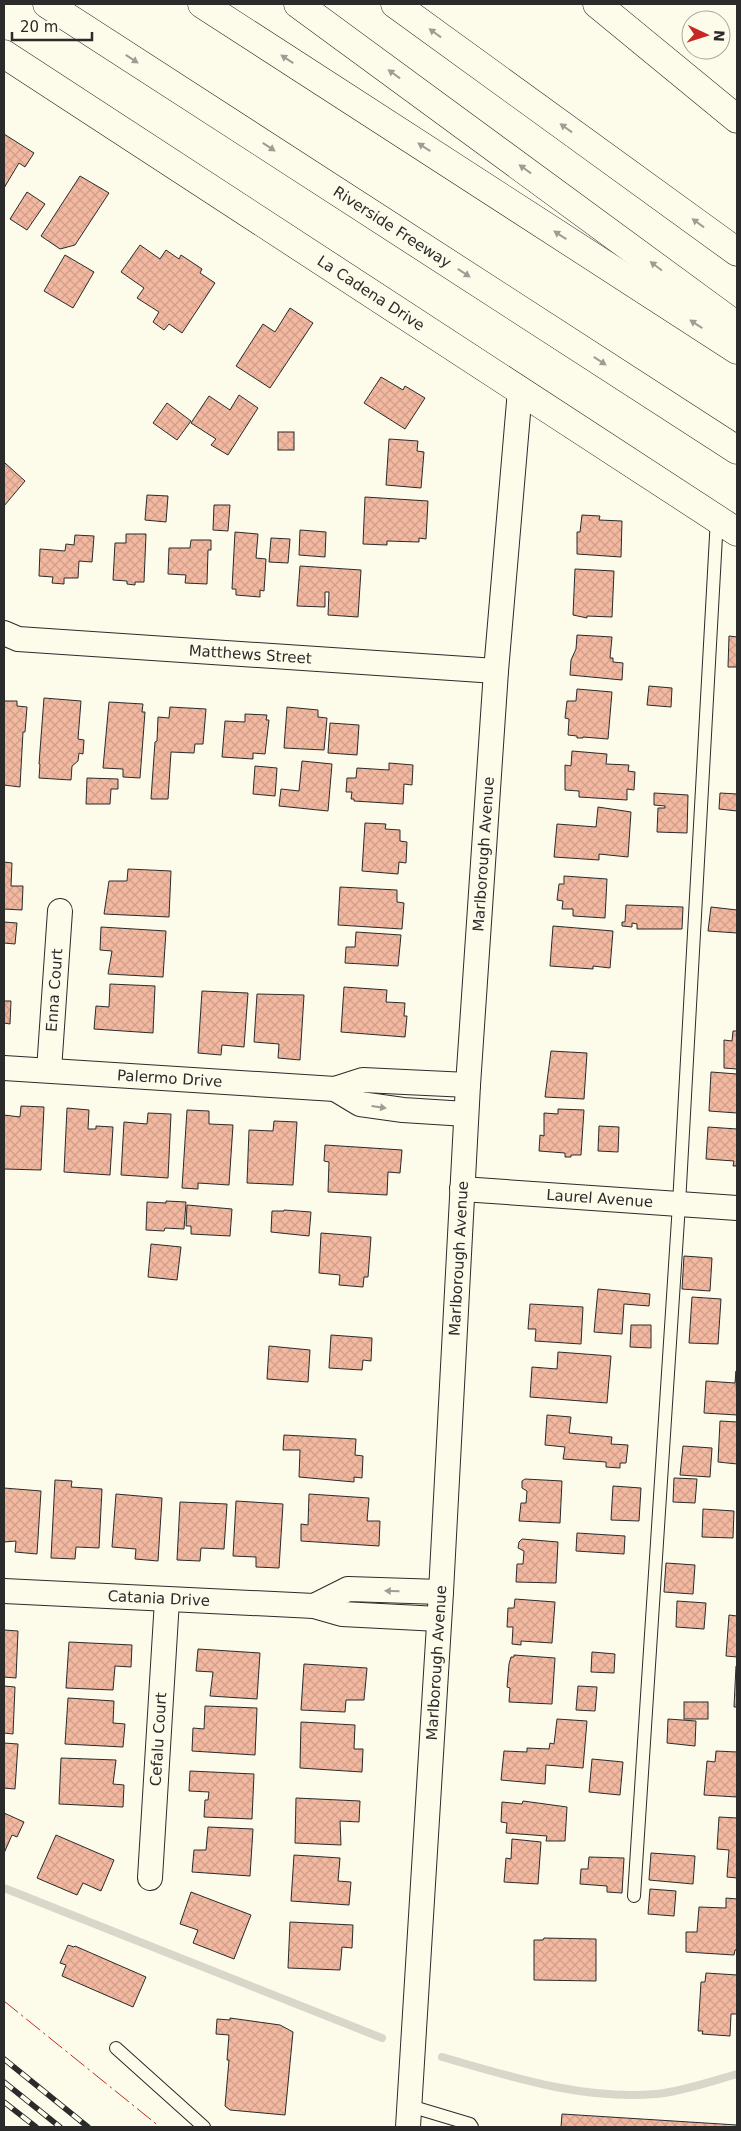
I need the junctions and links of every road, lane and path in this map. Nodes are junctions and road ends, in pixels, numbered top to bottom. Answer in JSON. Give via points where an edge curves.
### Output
{"nodes":[{"id":1,"x":47,"y":4,"type":"edge"},
{"id":2,"x":202,"y":4,"type":"edge"},
{"id":3,"x":298,"y":4,"type":"edge"},
{"id":4,"x":395,"y":4,"type":"edge"},
{"id":5,"x":597,"y":4,"type":"edge"},
{"id":6,"x":4,"y":54,"type":"edge"},
{"id":7,"x":737,"y":119,"type":"edge"},
{"id":8,"x":737,"y":252,"type":"edge"},
{"id":9,"x":737,"y":326,"type":"edge"},
{"id":10,"x":737,"y":350,"type":"edge"},
{"id":11,"x":520,"y":390,"type":"junction"},
{"id":12,"x":737,"y":450,"type":"edge"},
{"id":13,"x":727,"y":525,"type":"edge"},
{"id":14,"x":4,"y":633,"type":"edge"},
{"id":15,"x":496,"y":671,"type":"junction"},
{"id":16,"x":60,"y":911,"type":"dead end"},
{"id":17,"x":4,"y":1068,"type":"edge"},
{"id":18,"x":48,"y":1070,"type":"junction"},
{"id":19,"x":468,"y":1085,"type":"junction"},
{"id":20,"x":335,"y":1089,"type":"junction"},
{"id":21,"x":466,"y":1114,"type":"junction"},
{"id":22,"x":462,"y":1189,"type":"junction"},
{"id":23,"x":679,"y":1204,"type":"junction"},
{"id":24,"x":737,"y":1208,"type":"edge"},
{"id":25,"x":4,"y":1591,"type":"edge"},
{"id":26,"x":441,"y":1592,"type":"junction"},
{"id":27,"x":167,"y":1600,"type":"junction"},
{"id":28,"x":314,"y":1606,"type":"junction"},
{"id":29,"x":439,"y":1619,"type":"junction"},
{"id":30,"x":150,"y":1878,"type":"dead end"},
{"id":31,"x":634,"y":1896,"type":"dead end"},
{"id":32,"x":116,"y":2048,"type":"dead end"},
{"id":33,"x":409,"y":2117,"type":"edge"},
{"id":34,"x":204,"y":2127,"type":"edge"},
{"id":35,"x":472,"y":2127,"type":"edge"}],
"edges":[{"from":1,"to":12,"type":"main road","name":"Riverside Freeway","one_way":true},
{"from":10,"to":2,"type":"main road","one_way":true},
{"from":9,"to":3,"type":"main road","one_way":true},
{"from":8,"to":4,"type":"main road","one_way":true},
{"from":5,"to":7,"type":"main road"},
{"from":6,"to":11,"type":"main road","name":"La Cadena Drive"},
{"from":11,"to":13,"type":"main road","name":"La Cadena Drive"},
{"from":11,"to":15,"type":"street","name":"Marlborough Avenue"},
{"from":13,"to":23,"type":"lane"},
{"from":14,"to":15,"type":"street","name":"Matthews Street","via":[[18,639]]},
{"from":15,"to":19,"type":"street","name":"Marlborough Avenue"},
{"from":16,"to":18,"type":"street","name":"Enna Court"},
{"from":17,"to":18,"type":"street","name":"Palermo Drive"},
{"from":18,"to":20,"type":"street","name":"Palermo Drive"},
{"from":19,"to":20,"type":"street","name":"Palermo Drive","via":[[364,1080]]},
{"from":19,"to":21,"type":"street","name":"Marlborough Avenue"},
{"from":20,"to":21,"type":"street","name":"Palermo Drive","one_way":true,"via":[[360,1104]]},
{"from":21,"to":22,"type":"street","name":"Marlborough Avenue"},
{"from":22,"to":23,"type":"street","name":"Laurel Avenue"},
{"from":22,"to":26,"type":"street","name":"Marlborough Avenue"},
{"from":23,"to":24,"type":"street","name":"Laurel Avenue"},
{"from":23,"to":31,"type":"lane"},
{"from":25,"to":27,"type":"street","name":"Catania Drive"},
{"from":26,"to":28,"type":"street","name":"Catania Drive","one_way":true,"via":[[348,1589]]},
{"from":26,"to":29,"type":"street","name":"Marlborough Avenue"},
{"from":27,"to":28,"type":"street","name":"Catania Drive"},
{"from":27,"to":30,"type":"street","name":"Cefalu Court"},
{"from":28,"to":29,"type":"street","name":"Catania Drive","via":[[342,1614]]},
{"from":29,"to":33,"type":"street","name":"Marlborough Avenue"},
{"from":32,"to":34,"type":"lane"},
{"from":33,"to":35,"type":"lane","via":[[470,2124]]}]}
